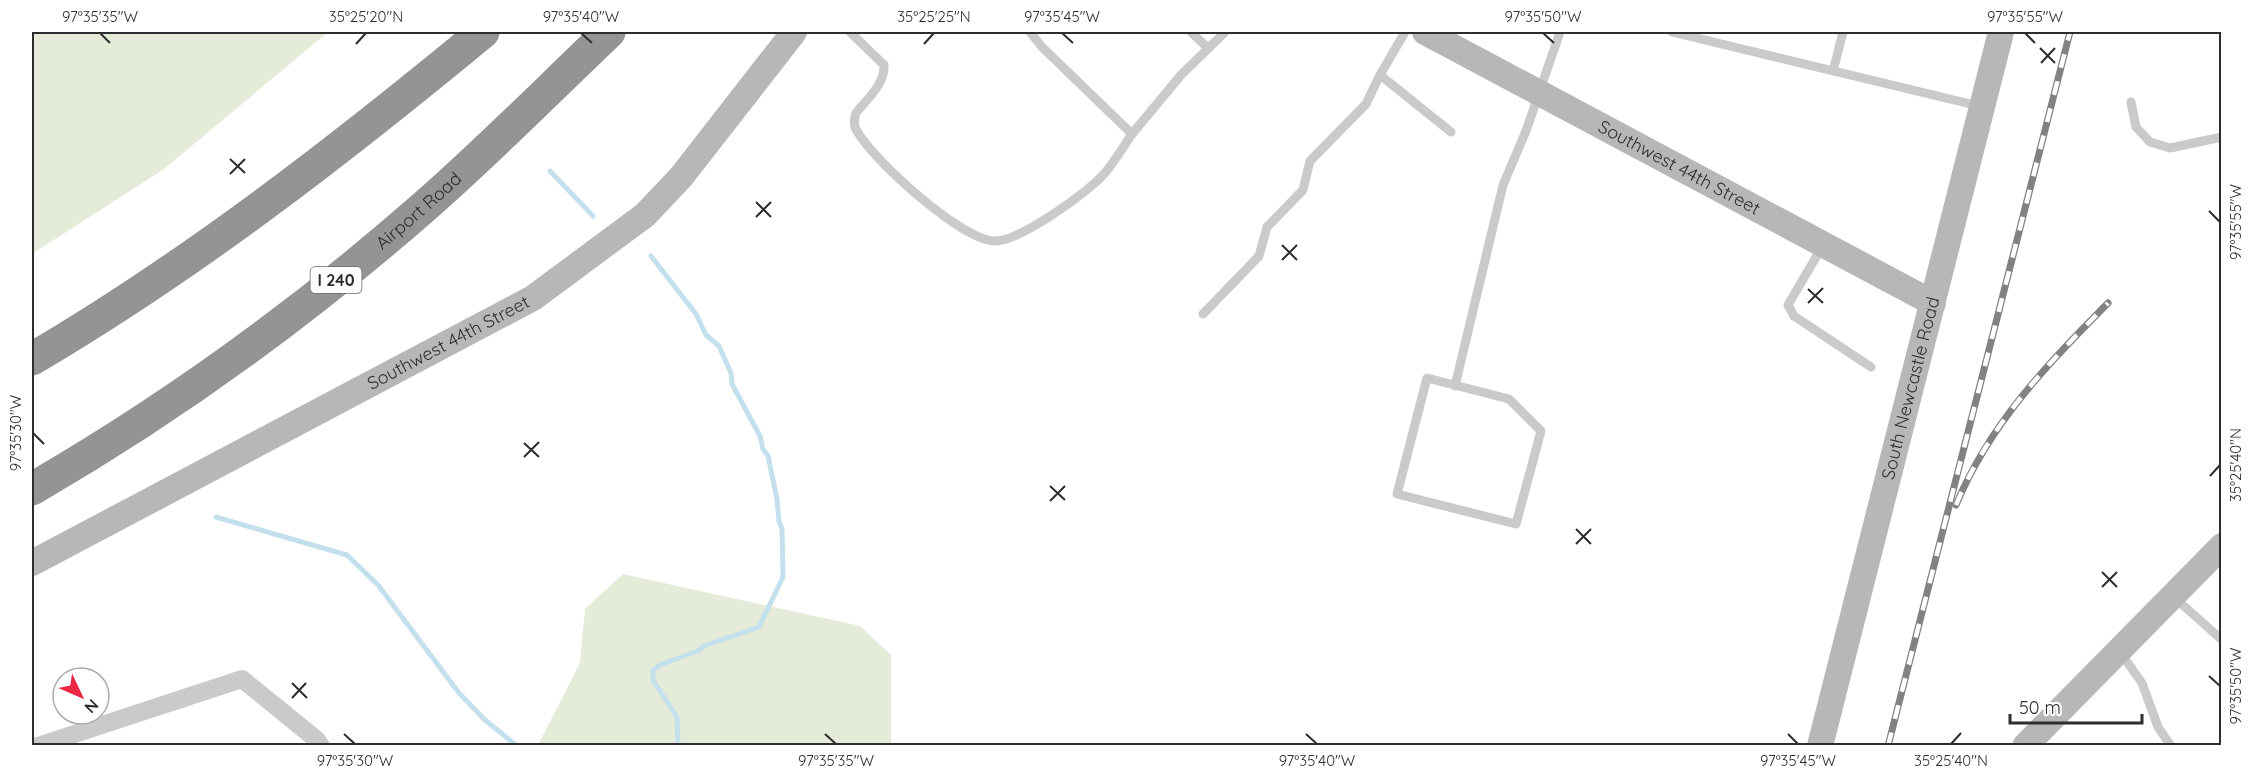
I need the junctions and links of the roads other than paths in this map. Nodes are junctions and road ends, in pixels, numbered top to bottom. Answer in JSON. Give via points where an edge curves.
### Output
{"nodes":[{"id":1,"x":483,"y":32,"type":"edge"},
{"id":2,"x":609,"y":32,"type":"edge"},
{"id":3,"x":794,"y":32,"type":"edge"},
{"id":4,"x":850,"y":32,"type":"edge"},
{"id":5,"x":1030,"y":32,"type":"edge"},
{"id":6,"x":1191,"y":32,"type":"edge"},
{"id":7,"x":1225,"y":32,"type":"edge"},
{"id":8,"x":1405,"y":32,"type":"edge"},
{"id":9,"x":1425,"y":32,"type":"edge"},
{"id":10,"x":1560,"y":32,"type":"edge"},
{"id":11,"x":1672,"y":32,"type":"edge"},
{"id":12,"x":1843,"y":32,"type":"edge"},
{"id":13,"x":2001,"y":32,"type":"edge"},
{"id":14,"x":1208,"y":48,"type":"junction"},
{"id":15,"x":1833,"y":70,"type":"junction"},
{"id":16,"x":1380,"y":75,"type":"junction"},
{"id":17,"x":1539,"y":93,"type":"junction"},
{"id":18,"x":2131,"y":102,"type":"dead end"},
{"id":19,"x":1982,"y":107,"type":"junction"},
{"id":20,"x":1451,"y":132,"type":"dead end"},
{"id":21,"x":1132,"y":134,"type":"junction"},
{"id":22,"x":2222,"y":137,"type":"edge"},
{"id":23,"x":1824,"y":245,"type":"junction"},
{"id":24,"x":1933,"y":303,"type":"junction"},
{"id":25,"x":1203,"y":314,"type":"dead end"},
{"id":26,"x":32,"y":359,"type":"edge"},
{"id":27,"x":1871,"y":367,"type":"dead end"},
{"id":28,"x":1455,"y":386,"type":"junction"},
{"id":29,"x":32,"y":489,"type":"edge"},
{"id":30,"x":2222,"y":546,"type":"edge"},
{"id":31,"x":32,"y":563,"type":"edge"},
{"id":32,"x":2172,"y":596,"type":"junction"},
{"id":33,"x":2222,"y":640,"type":"edge"},
{"id":34,"x":2118,"y":650,"type":"junction"},
{"id":35,"x":38,"y":746,"type":"edge"},
{"id":36,"x":321,"y":746,"type":"edge"},
{"id":37,"x":1820,"y":746,"type":"edge"},
{"id":38,"x":2025,"y":746,"type":"edge"},
{"id":39,"x":2171,"y":746,"type":"edge"}],
"edges":[{"from":1,"to":26,"type":"highway","via":[[296,181],[165,275]]},
{"from":2,"to":29,"type":"highway","name":"Airport Road","number":"I 240","via":[[426,205],[274,330],[185,394]]},
{"from":3,"to":31,"type":"street","name":"Southwest 44th Street","via":[[681,177],[645,214],[533,298]]},
{"from":4,"to":21,"type":"lane","via":[[884,65],[885,73],[856,113],[856,129],[872,153],[973,236],[996,242],[1042,221],[1102,176]]},
{"from":5,"to":21,"type":"lane"},
{"from":6,"to":14,"type":"lane"},
{"from":7,"to":14,"type":"lane"},
{"from":8,"to":16,"type":"lane"},
{"from":9,"to":17,"type":"street","name":"Southwest 44th Street"},
{"from":10,"to":17,"type":"lane"},
{"from":11,"to":15,"type":"lane"},
{"from":12,"to":15,"type":"lane"},
{"from":13,"to":19,"type":"street","name":"South Newcastle Road"},
{"from":14,"to":21,"type":"lane"},
{"from":15,"to":19,"type":"lane"},
{"from":16,"to":20,"type":"lane"},
{"from":16,"to":25,"type":"lane","via":[[1366,104],[1310,161],[1303,190],[1267,228],[1259,256]]},
{"from":17,"to":23,"type":"street","name":"Southwest 44th Street"},
{"from":17,"to":28,"type":"lane","via":[[1503,185]]},
{"from":18,"to":22,"type":"lane","via":[[2136,127],[2150,142],[2170,148]]},
{"from":19,"to":24,"type":"street","name":"South Newcastle Road"},
{"from":23,"to":24,"type":"street","name":"Southwest 44th Street"},
{"from":23,"to":27,"type":"lane","via":[[1788,305],[1794,316]]},
{"from":24,"to":37,"type":"street","name":"South Newcastle Road"},
{"from":28,"to":28,"type":"lane","via":[[1509,399],[1540,431],[1516,524],[1397,494],[1427,378]]},
{"from":30,"to":32,"type":"street"},
{"from":32,"to":33,"type":"lane"},
{"from":32,"to":34,"type":"street"},
{"from":34,"to":38,"type":"street"},
{"from":34,"to":39,"type":"lane","via":[[2142,682],[2158,727]]},
{"from":35,"to":36,"type":"street","via":[[242,679]]}]}
